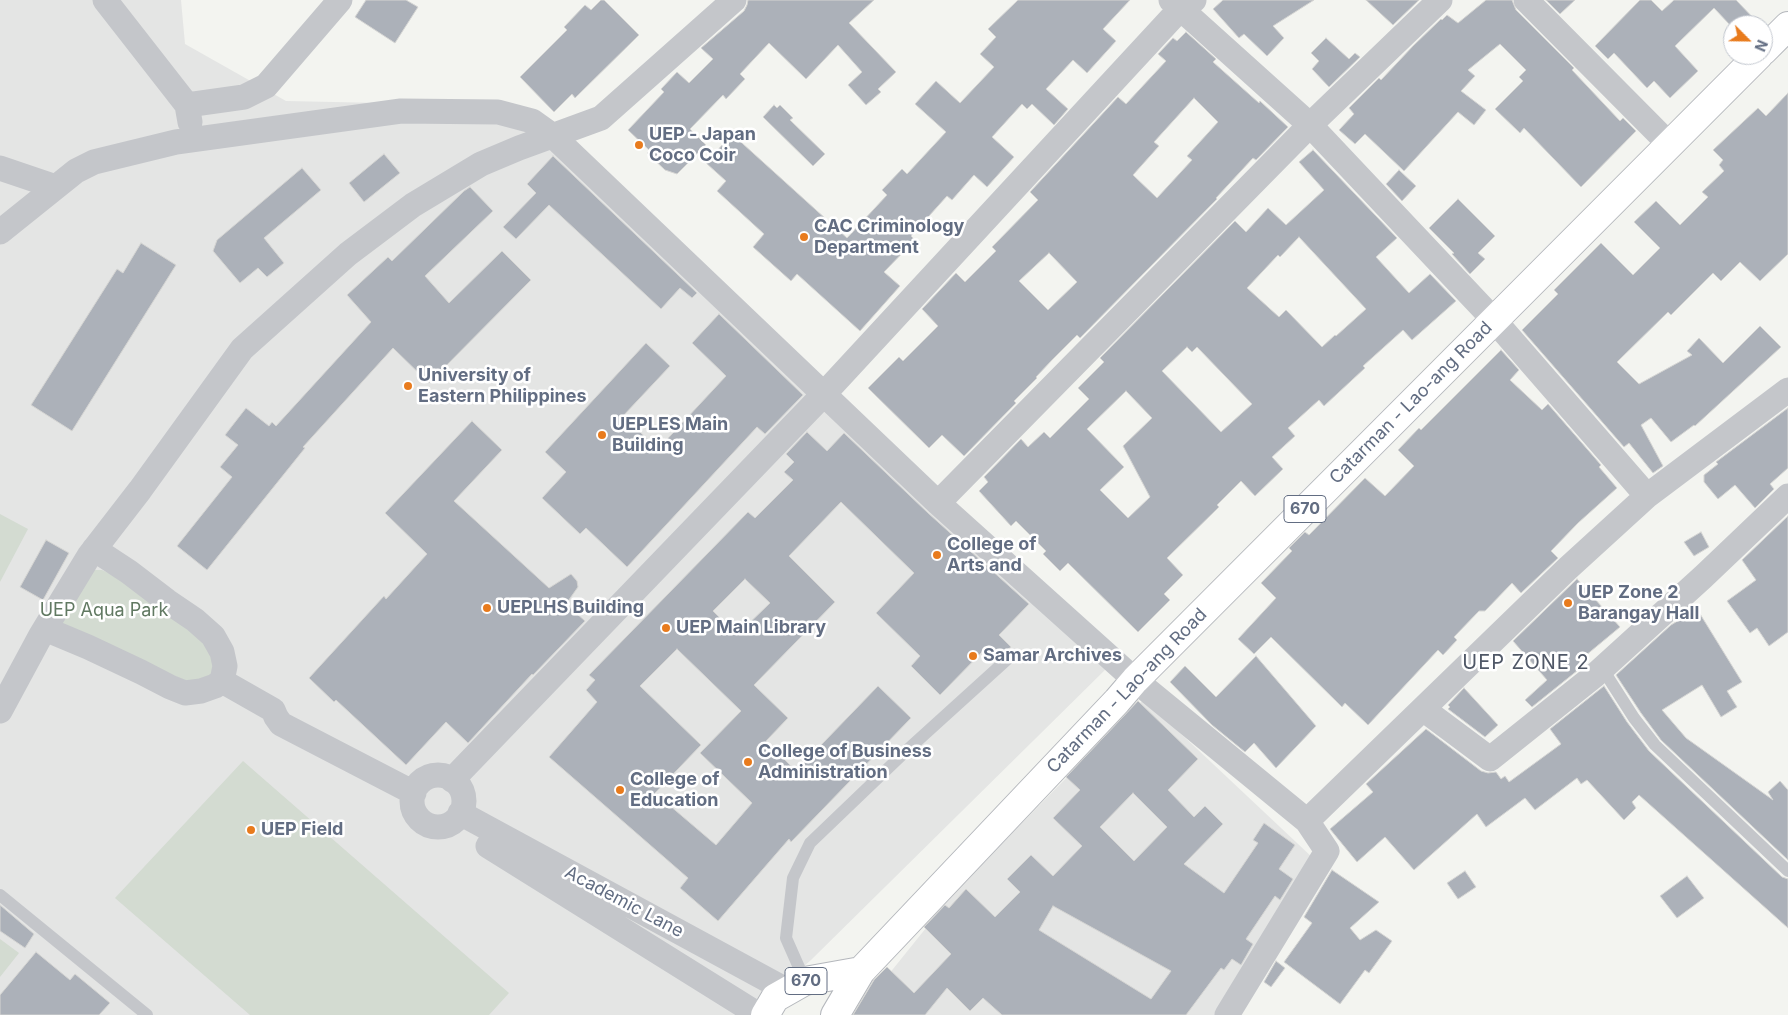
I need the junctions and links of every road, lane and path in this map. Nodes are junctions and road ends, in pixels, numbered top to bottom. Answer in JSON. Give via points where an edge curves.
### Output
{"nodes":[{"id":1,"x":105,"y":0,"type":"edge"},
{"id":2,"x":340,"y":0,"type":"edge"},
{"id":3,"x":734,"y":0,"type":"edge"},
{"id":4,"x":1440,"y":0,"type":"edge"},
{"id":5,"x":1526,"y":0,"type":"edge"},
{"id":6,"x":1182,"y":3,"type":"edge"},
{"id":7,"x":1788,"y":26,"type":"edge"},
{"id":8,"x":1773,"y":41,"type":"edge"},
{"id":9,"x":1749,"y":65,"type":"edge"},
{"id":10,"x":187,"y":105,"type":"junction"},
{"id":11,"x":1310,"y":126,"type":"junction"},
{"id":12,"x":553,"y":136,"type":"junction"},
{"id":13,"x":176,"y":142,"type":"junction"},
{"id":14,"x":1669,"y":144,"type":"junction"},
{"id":15,"x":0,"y":168,"type":"edge"},
{"id":16,"x":56,"y":187,"type":"junction"},
{"id":17,"x":0,"y":232,"type":"edge"},
{"id":18,"x":1494,"y":320,"type":"junction"},
{"id":19,"x":1788,"y":390,"type":"edge"},
{"id":20,"x":823,"y":395,"type":"junction"},
{"id":21,"x":1647,"y":496,"type":"junction"},
{"id":22,"x":1788,"y":496,"type":"edge"},
{"id":23,"x":938,"y":503,"type":"junction"},
{"id":24,"x":94,"y":549,"type":"junction"},
{"id":25,"x":45,"y":629,"type":"junction"},
{"id":26,"x":1012,"y":655,"type":"dead end"},
{"id":27,"x":1602,"y":668,"type":"junction"},
{"id":28,"x":1135,"y":680,"type":"junction"},
{"id":29,"x":222,"y":681,"type":"junction"},
{"id":30,"x":1423,"y":709,"type":"junction"},
{"id":31,"x":0,"y":710,"type":"edge"},
{"id":32,"x":452,"y":780,"type":"junction"},
{"id":33,"x":416,"y":790,"type":"junction"},
{"id":34,"x":456,"y":818,"type":"junction"},
{"id":35,"x":1307,"y":821,"type":"junction"},
{"id":36,"x":1788,"y":871,"type":"edge"},
{"id":37,"x":554,"y":876,"type":"junction"},
{"id":38,"x":0,"y":895,"type":"edge"},
{"id":39,"x":861,"y":971,"type":"junction"},
{"id":40,"x":797,"y":986,"type":"junction"},
{"id":41,"x":147,"y":1015,"type":"edge"},
{"id":42,"x":759,"y":1015,"type":"edge"},
{"id":43,"x":765,"y":1015,"type":"edge"},
{"id":44,"x":835,"y":1015,"type":"edge"},
{"id":45,"x":1227,"y":1015,"type":"edge"}],
"edges":[{"from":1,"to":10,"type":"street"},
{"from":2,"to":10,"type":"street","via":[[266,86],[244,97]]},
{"from":3,"to":12,"type":"street","via":[[601,118]]},
{"from":4,"to":11,"type":"street"},
{"from":5,"to":14,"type":"street"},
{"from":6,"to":11,"type":"street"},
{"from":6,"to":20,"type":"street"},
{"from":7,"to":8,"type":"main road"},
{"from":9,"to":14,"type":"main road","name":"Catarman - Lao-ang Road","number":"670"},
{"from":10,"to":13,"type":"street","via":[[188,131]]},
{"from":11,"to":18,"type":"street"},
{"from":11,"to":23,"type":"street"},
{"from":12,"to":13,"type":"street","via":[[532,121],[498,112],[401,111]]},
{"from":12,"to":20,"type":"street"},
{"from":12,"to":24,"type":"street","via":[[481,164],[413,205],[348,254],[279,315],[242,349]]},
{"from":13,"to":16,"type":"street","via":[[94,162]]},
{"from":14,"to":18,"type":"main road","name":"Catarman - Lao-ang Road","number":"670"},
{"from":15,"to":16,"type":"street"},
{"from":16,"to":17,"type":"street"},
{"from":18,"to":21,"type":"street"},
{"from":18,"to":28,"type":"main road","name":"Catarman - Lao-ang Road","number":"670"},
{"from":19,"to":21,"type":"street"},
{"from":20,"to":23,"type":"street"},
{"from":20,"to":32,"type":"street"},
{"from":21,"to":30,"type":"street","via":[[1566,569]]},
{"from":22,"to":27,"type":"street"},
{"from":23,"to":28,"type":"street"},
{"from":24,"to":25,"type":"street"},
{"from":24,"to":29,"type":"street","via":[[213,636],[225,666]]},
{"from":25,"to":29,"type":"street","via":[[184,693],[201,691]]},
{"from":25,"to":31,"type":"street"},
{"from":26,"to":40,"type":"lane","via":[[810,843],[793,878],[786,938]]},
{"from":27,"to":30,"type":"street","via":[[1490,759]]},
{"from":27,"to":36,"type":"lane","via":[[1655,745]]},
{"from":28,"to":35,"type":"street"},
{"from":28,"to":39,"type":"main road","name":"Catarman - Lao-ang Road","number":"670"},
{"from":29,"to":33,"type":"street","via":[[273,710],[282,707],[293,710]]},
{"from":30,"to":35,"type":"street"},
{"from":32,"to":33,"type":"street","via":[[428,777]]},
{"from":32,"to":34,"type":"street","via":[[459,786],[464,802]]},
{"from":33,"to":34,"type":"street","via":[[412,805],[420,820],[427,825],[436,827]]},
{"from":34,"to":37,"type":"street","name":"Academic Lane"},
{"from":35,"to":45,"type":"street","via":[[1327,851]]},
{"from":37,"to":40,"type":"street","name":"Academic Lane"},
{"from":37,"to":42,"type":"street","name":"Academic Lane"},
{"from":38,"to":41,"type":"lane"},
{"from":39,"to":40,"type":"main road","number":"670"},
{"from":39,"to":44,"type":"main road","name":"Catarman - Lao-ang Road","number":"670"},
{"from":40,"to":43,"type":"main road","number":"670","via":[[775,998]]}]}
